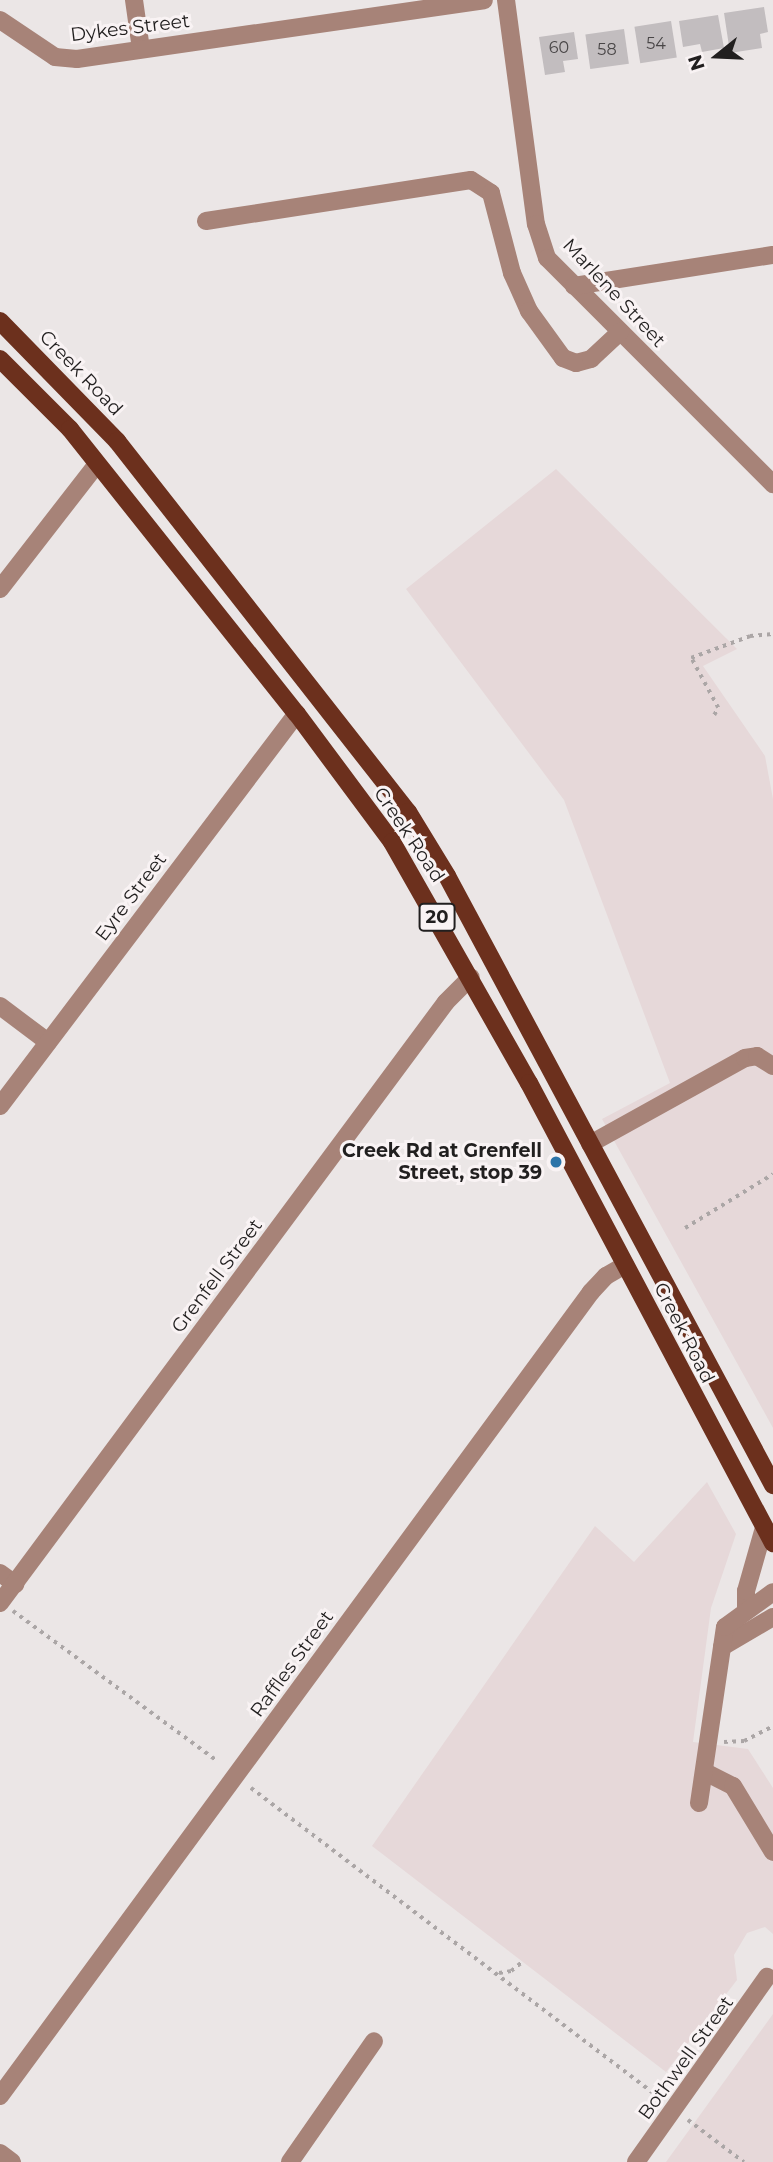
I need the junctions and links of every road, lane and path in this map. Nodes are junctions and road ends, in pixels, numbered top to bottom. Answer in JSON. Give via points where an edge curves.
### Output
{"nodes":[{"id":1,"x":134,"y":0,"type":"edge"},
{"id":2,"x":484,"y":0,"type":"edge"},
{"id":3,"x":506,"y":0,"type":"edge"},
{"id":4,"x":359,"y":8,"type":"edge"},
{"id":5,"x":1,"y":23,"type":"edge"},
{"id":6,"x":141,"y":49,"type":"junction"},
{"id":7,"x":206,"y":221,"type":"dead end"},
{"id":8,"x":773,"y":255,"type":"edge"},
{"id":9,"x":574,"y":286,"type":"junction"},
{"id":10,"x":0,"y":321,"type":"edge"},
{"id":11,"x":620,"y":332,"type":"junction"},
{"id":12,"x":0,"y":359,"type":"edge"},
{"id":13,"x":97,"y":464,"type":"junction"},
{"id":14,"x":773,"y":484,"type":"edge"},
{"id":15,"x":0,"y":589,"type":"edge"},
{"id":16,"x":773,"y":634,"type":"edge"},
{"id":17,"x":297,"y":714,"type":"junction"},
{"id":18,"x":714,"y":715,"type":"dead end"},
{"id":19,"x":471,"y":977,"type":"junction"},
{"id":20,"x":0,"y":1006,"type":"edge"},
{"id":21,"x":48,"y":1042,"type":"junction"},
{"id":22,"x":773,"y":1066,"type":"edge"},
{"id":23,"x":0,"y":1106,"type":"edge"},
{"id":24,"x":590,"y":1144,"type":"junction"},
{"id":25,"x":773,"y":1174,"type":"edge"},
{"id":26,"x":685,"y":1228,"type":"dead end"},
{"id":27,"x":625,"y":1265,"type":"junction"},
{"id":28,"x":773,"y":1485,"type":"edge"},
{"id":29,"x":769,"y":1535,"type":"edge"},
{"id":30,"x":0,"y":1573,"type":"edge"},
{"id":31,"x":15,"y":1584,"type":"junction"},
{"id":32,"x":773,"y":1592,"type":"edge"},
{"id":33,"x":0,"y":1603,"type":"edge"},
{"id":34,"x":746,"y":1609,"type":"junction"},
{"id":35,"x":773,"y":1617,"type":"edge"},
{"id":36,"x":764,"y":1630,"type":"edge"},
{"id":37,"x":722,"y":1647,"type":"junction"},
{"id":38,"x":773,"y":1726,"type":"edge"},
{"id":39,"x":708,"y":1740,"type":"junction"},
{"id":40,"x":217,"y":1761,"type":"dead end"},
{"id":41,"x":705,"y":1772,"type":"junction"},
{"id":42,"x":251,"y":1788,"type":"dead end"},
{"id":43,"x":699,"y":1803,"type":"dead end"},
{"id":44,"x":773,"y":1852,"type":"edge"},
{"id":45,"x":522,"y":1962,"type":"dead end"},
{"id":46,"x":497,"y":1973,"type":"junction"},
{"id":47,"x":767,"y":1977,"type":"dead end"},
{"id":48,"x":374,"y":2041,"type":"dead end"},
{"id":49,"x":0,"y":2096,"type":"edge"},
{"id":50,"x":674,"y":2109,"type":"junction"},
{"id":51,"x":0,"y":2153,"type":"edge"},
{"id":52,"x":12,"y":2162,"type":"edge"},
{"id":53,"x":290,"y":2162,"type":"edge"},
{"id":54,"x":636,"y":2162,"type":"edge"},
{"id":55,"x":744,"y":2162,"type":"edge"}],
"edges":[{"from":1,"to":6,"type":"street"},
{"from":2,"to":4,"type":"street","name":"Dykes Street"},
{"from":3,"to":9,"type":"street","name":"Marlene Street","via":[[536,224],[547,258]]},
{"from":4,"to":6,"type":"street","name":"Dykes Street"},
{"from":5,"to":6,"type":"street","name":"Dykes Street","via":[[55,57],[77,60]]},
{"from":7,"to":11,"type":"street","via":[[471,180],[491,193],[512,273],[529,311],[563,358],[576,362],[591,359]]},
{"from":8,"to":9,"type":"street"},
{"from":9,"to":11,"type":"street","name":"Marlene Street"},
{"from":10,"to":24,"type":"main road","name":"Creek Road","number":"20","via":[[117,441],[408,812]]},
{"from":11,"to":14,"type":"street","name":"Marlene Street"},
{"from":12,"to":13,"type":"main road","name":"Creek Road","number":"20","via":[[45,400]]},
{"from":13,"to":15,"type":"street"},
{"from":13,"to":17,"type":"main road","name":"Creek Road","number":"20"},
{"from":16,"to":18,"type":"path","via":[[750,636],[691,658],[718,708]]},
{"from":17,"to":19,"type":"main road","name":"Creek Road","number":"20","via":[[392,842]]},
{"from":17,"to":21,"type":"street","name":"Eyre Street"},
{"from":19,"to":27,"type":"main road","name":"Creek Road","number":"20"},
{"from":19,"to":31,"type":"street","name":"Grenfell Street","via":[[446,1002]]},
{"from":20,"to":21,"type":"street"},
{"from":21,"to":23,"type":"street","name":"Eyre Street"},
{"from":22,"to":24,"type":"street","via":[[757,1056],[745,1058]]},
{"from":24,"to":28,"type":"main road","name":"Creek Road","number":"20"},
{"from":25,"to":26,"type":"path"},
{"from":27,"to":29,"type":"main road","name":"Creek Road","number":"20"},
{"from":27,"to":49,"type":"street","name":"Raffles Street","via":[[591,1292]]},
{"from":29,"to":34,"type":"street","via":[[746,1591]]},
{"from":30,"to":31,"type":"street"},
{"from":31,"to":33,"type":"street","name":"Grenfell Street"},
{"from":32,"to":34,"type":"street"},
{"from":33,"to":40,"type":"path"},
{"from":34,"to":37,"type":"street","via":[[725,1627]]},
{"from":35,"to":36,"type":"street"},
{"from":36,"to":37,"type":"street"},
{"from":37,"to":39,"type":"street"},
{"from":38,"to":39,"type":"path","via":[[744,1741]]},
{"from":39,"to":41,"type":"street"},
{"from":41,"to":43,"type":"street"},
{"from":41,"to":44,"type":"street","via":[[733,1786]]},
{"from":42,"to":46,"type":"path"},
{"from":45,"to":46,"type":"path","via":[[511,1971]]},
{"from":46,"to":50,"type":"path"},
{"from":47,"to":50,"type":"street","name":"Bothwell Street"},
{"from":48,"to":53,"type":"street"},
{"from":50,"to":54,"type":"street","name":"Bothwell Street"},
{"from":50,"to":55,"type":"path"},
{"from":51,"to":52,"type":"street"}]}
